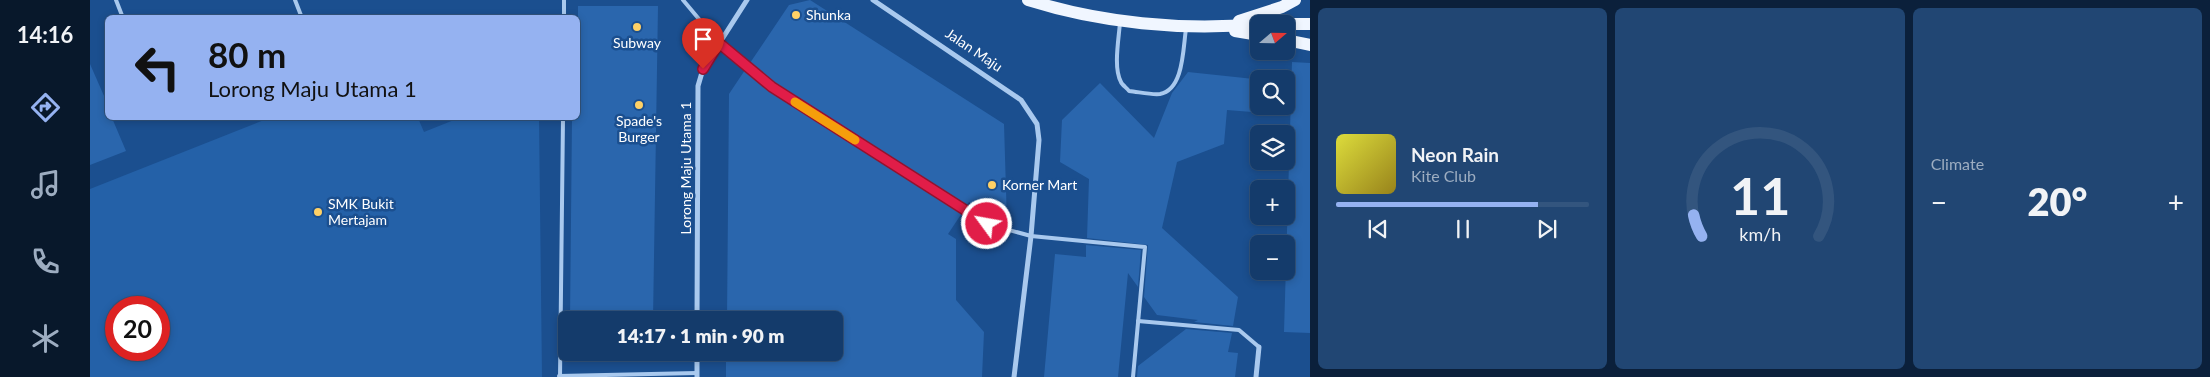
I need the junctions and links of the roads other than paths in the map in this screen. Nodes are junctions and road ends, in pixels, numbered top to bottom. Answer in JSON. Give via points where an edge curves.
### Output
{"nodes":[{"id":1,"x":116,"y":0,"type":"edge"},
{"id":2,"x":295,"y":0,"type":"edge"},
{"id":3,"x":564,"y":0,"type":"edge"},
{"id":4,"x":683,"y":0,"type":"edge"},
{"id":5,"x":747,"y":0,"type":"edge"},
{"id":6,"x":873,"y":0,"type":"edge"},
{"id":7,"x":1028,"y":0,"type":"edge"},
{"id":8,"x":1295,"y":0,"type":"edge"},
{"id":9,"x":122,"y":15,"type":"edge"},
{"id":10,"x":301,"y":15,"type":"edge"},
{"id":11,"x":564,"y":15,"type":"edge"},
{"id":12,"x":1120,"y":20,"type":"junction"},
{"id":13,"x":1295,"y":24,"type":"edge"},
{"id":14,"x":1310,"y":24,"type":"edge"},
{"id":15,"x":1250,"y":25,"type":"edge"},
{"id":16,"x":1186,"y":26,"type":"junction"},
{"id":17,"x":1218,"y":28,"type":"junction"},
{"id":18,"x":1250,"y":33,"type":"edge"},
{"id":19,"x":1295,"y":42,"type":"edge"},
{"id":20,"x":719,"y":43,"type":"junction"},
{"id":21,"x":1310,"y":45,"type":"edge"},
{"id":22,"x":563,"y":120,"type":"edge"},
{"id":23,"x":1031,"y":236,"type":"junction"},
{"id":24,"x":697,"y":311,"type":"edge"},
{"id":25,"x":1138,"y":321,"type":"junction"},
{"id":26,"x":1259,"y":347,"type":"joint"},
{"id":27,"x":697,"y":361,"type":"edge"},
{"id":28,"x":697,"y":375,"type":"edge"},
{"id":29,"x":560,"y":376,"type":"edge"},
{"id":30,"x":1014,"y":377,"type":"edge"},
{"id":31,"x":1133,"y":377,"type":"edge"},
{"id":32,"x":1256,"y":377,"type":"edge"}],
"edges":[{"from":1,"to":9,"type":"lane"},
{"from":2,"to":10,"type":"lane"},
{"from":3,"to":11,"type":"lane"},
{"from":4,"to":20,"type":"lane"},
{"from":5,"to":20,"type":"street","name":"Lorong Maju Utama 1"},
{"from":6,"to":23,"type":"street","name":"Jalan Maju","via":[[1021,100],[1037,124],[1039,140]]},
{"from":7,"to":12,"type":"main road"},
{"from":8,"to":17,"type":"main road"},
{"from":12,"to":16,"type":"main road"},
{"from":12,"to":16,"type":"lane","via":[[1117,56],[1121,82],[1129,91],[1161,94],[1174,85],[1180,70]]},
{"from":13,"to":14,"type":"main road"},
{"from":15,"to":17,"type":"main road"},
{"from":16,"to":17,"type":"main road"},
{"from":17,"to":18,"type":"main road"},
{"from":19,"to":21,"type":"main road"},
{"from":20,"to":23,"type":"lane","via":[[772,87],[987,224]]},
{"from":20,"to":24,"type":"street","name":"Lorong Maju Utama 1","via":[[703,69],[698,86]]},
{"from":22,"to":29,"type":"lane"},
{"from":23,"to":25,"type":"lane","via":[[1145,247]]},
{"from":23,"to":30,"type":"street"},
{"from":25,"to":26,"type":"lane","via":[[1239,330]]},
{"from":25,"to":31,"type":"lane"},
{"from":26,"to":32,"type":"street"},
{"from":27,"to":28,"type":"street"},
{"from":28,"to":29,"type":"lane"}]}
